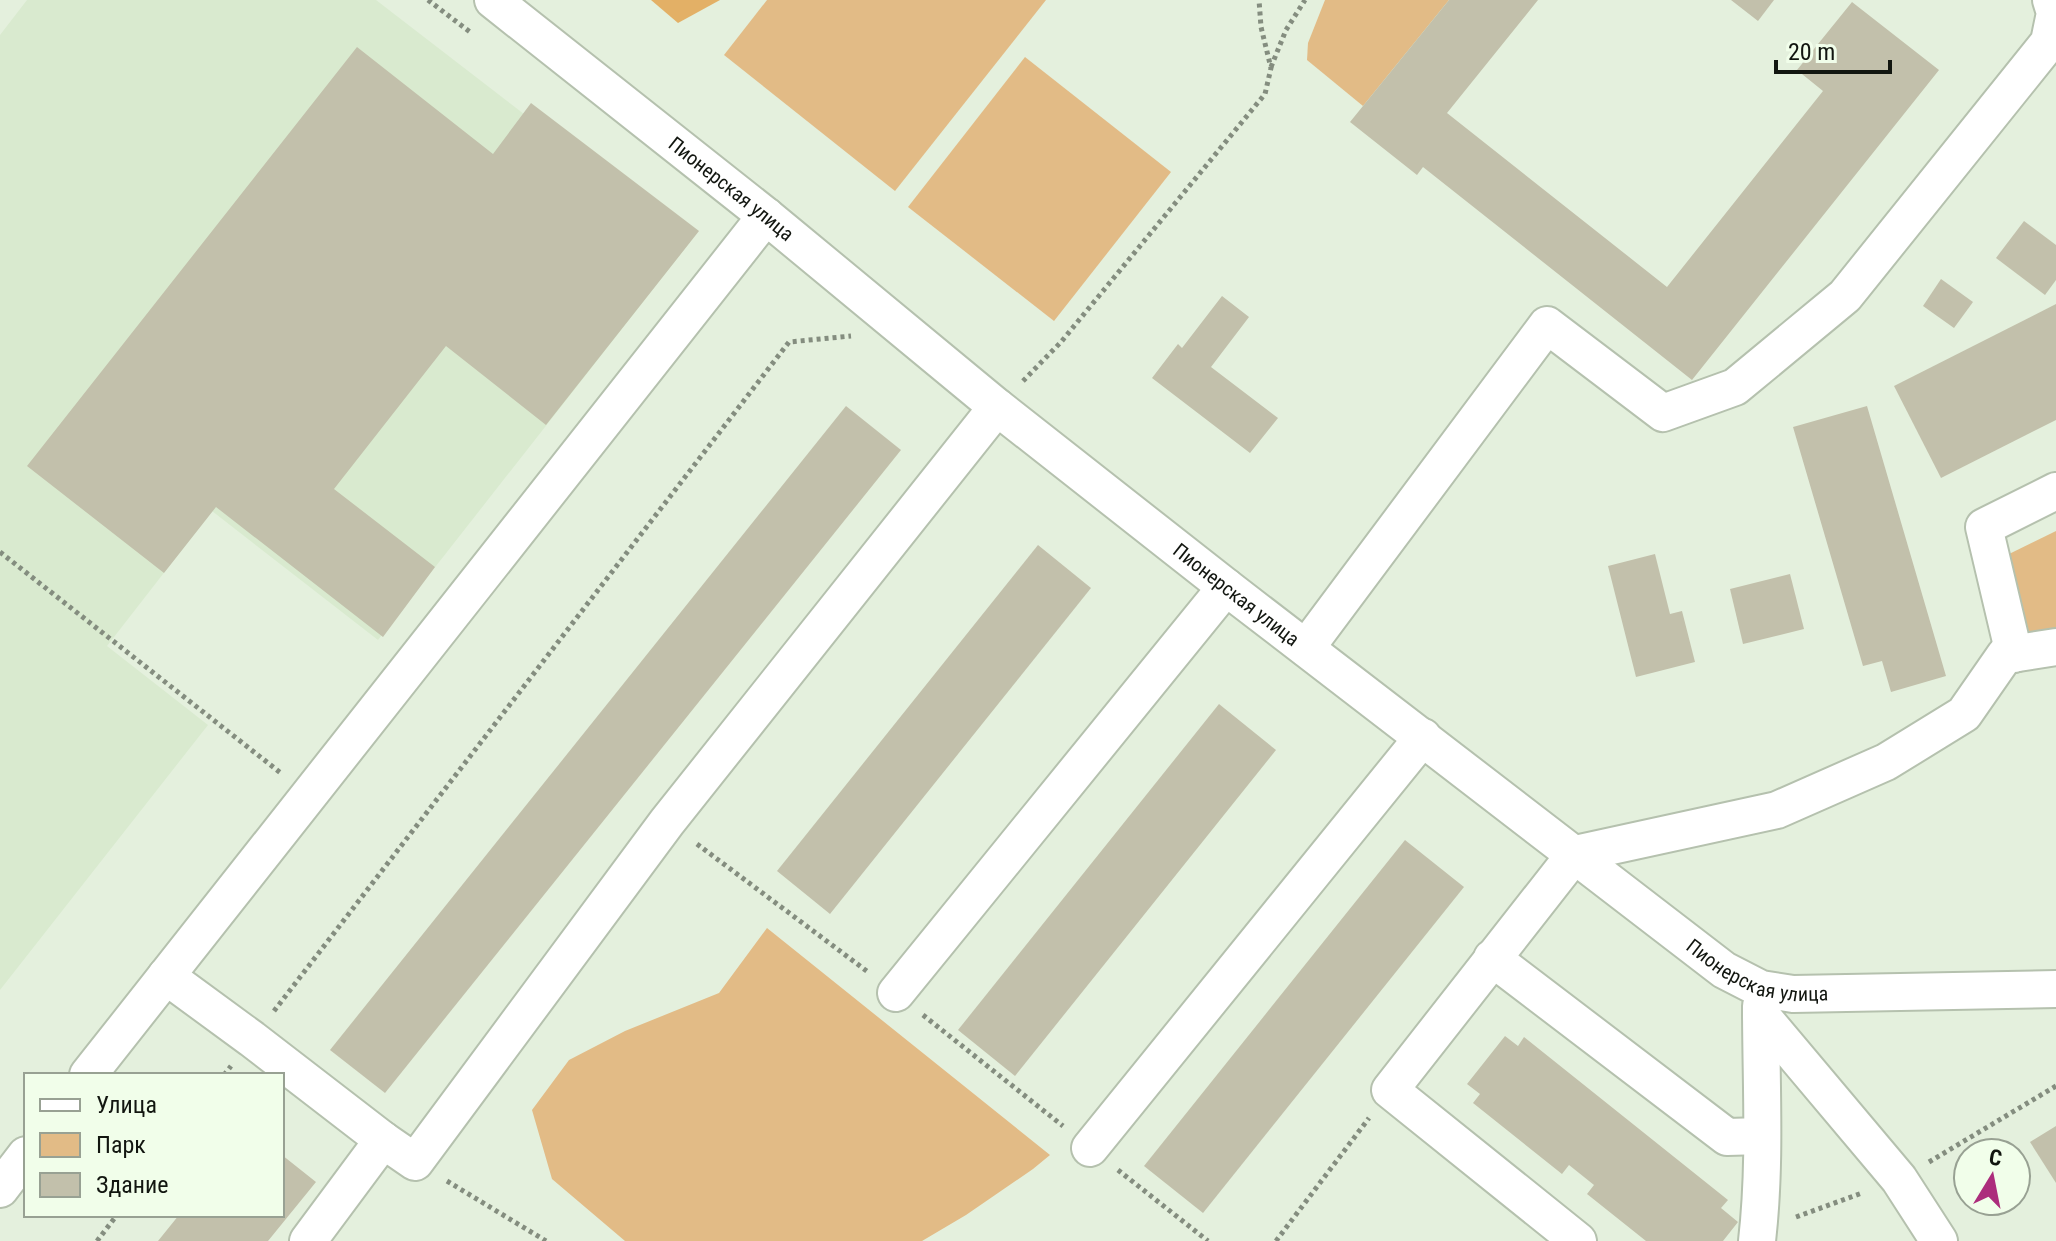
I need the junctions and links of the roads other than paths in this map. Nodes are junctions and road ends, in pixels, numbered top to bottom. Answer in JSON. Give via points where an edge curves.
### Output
{"nodes":[{"id":1,"x":493,"y":0,"type":"edge"},
{"id":2,"x":2051,"y":0,"type":"edge"},
{"id":3,"x":766,"y":216,"type":"junction"},
{"id":4,"x":997,"y":407,"type":"junction"},
{"id":5,"x":2056,"y":491,"type":"edge"},
{"id":6,"x":1226,"y":587,"type":"junction"},
{"id":7,"x":2056,"y":647,"type":"edge"},
{"id":8,"x":1306,"y":648,"type":"junction"},
{"id":9,"x":2014,"y":654,"type":"junction"},
{"id":10,"x":1423,"y":737,"type":"junction"},
{"id":11,"x":1575,"y":854,"type":"junction"},
{"id":12,"x":1492,"y":958,"type":"junction"},
{"id":13,"x":166,"y":976,"type":"junction"},
{"id":14,"x":2056,"y":989,"type":"edge"},
{"id":15,"x":896,"y":993,"type":"road end"},
{"id":16,"x":1761,"y":1002,"type":"junction"},
{"id":17,"x":90,"y":1073,"type":"edge"},
{"id":18,"x":1762,"y":1136,"type":"junction"},
{"id":19,"x":383,"y":1140,"type":"junction"},
{"id":20,"x":1090,"y":1148,"type":"road end"},
{"id":21,"x":24,"y":1158,"type":"edge"},
{"id":22,"x":0,"y":1189,"type":"edge"},
{"id":23,"x":1757,"y":1236,"type":"edge"},
{"id":24,"x":308,"y":1241,"type":"edge"},
{"id":25,"x":1578,"y":1241,"type":"edge"},
{"id":26,"x":1939,"y":1241,"type":"edge"}],
"edges":[{"from":1,"to":3,"type":"street","name":"Пионерская улица"},
{"from":2,"to":8,"type":"street","via":[[2055,13],[2049,42],[1845,296],[1735,387],[1663,413],[1547,325]]},
{"from":3,"to":4,"type":"street","name":"Пионерская улица"},
{"from":3,"to":13,"type":"street"},
{"from":4,"to":6,"type":"street","name":"Пионерская улица"},
{"from":4,"to":19,"type":"street","via":[[667,822],[415,1162]]},
{"from":5,"to":9,"type":"street","via":[[1984,527]]},
{"from":6,"to":8,"type":"street","name":"Пионерская улица"},
{"from":6,"to":15,"type":"street"},
{"from":7,"to":9,"type":"street"},
{"from":8,"to":10,"type":"street","name":"Пионерская улица"},
{"from":9,"to":11,"type":"street","via":[[2005,655],[1964,714],[1886,762],[1777,810]]},
{"from":10,"to":11,"type":"street","name":"Пионерская улица"},
{"from":10,"to":20,"type":"street"},
{"from":11,"to":12,"type":"street"},
{"from":11,"to":16,"type":"street","name":"Пионерская улица"},
{"from":12,"to":18,"type":"street","via":[[1727,1137]]},
{"from":12,"to":25,"type":"street","via":[[1390,1090]]},
{"from":13,"to":17,"type":"street"},
{"from":13,"to":19,"type":"street"},
{"from":14,"to":16,"type":"street","name":"Пионерская улица","via":[[1793,994]]},
{"from":16,"to":18,"type":"street"},
{"from":16,"to":26,"type":"street","via":[[1899,1179]]},
{"from":18,"to":23,"type":"street"},
{"from":19,"to":24,"type":"street"},
{"from":21,"to":22,"type":"street"}]}
